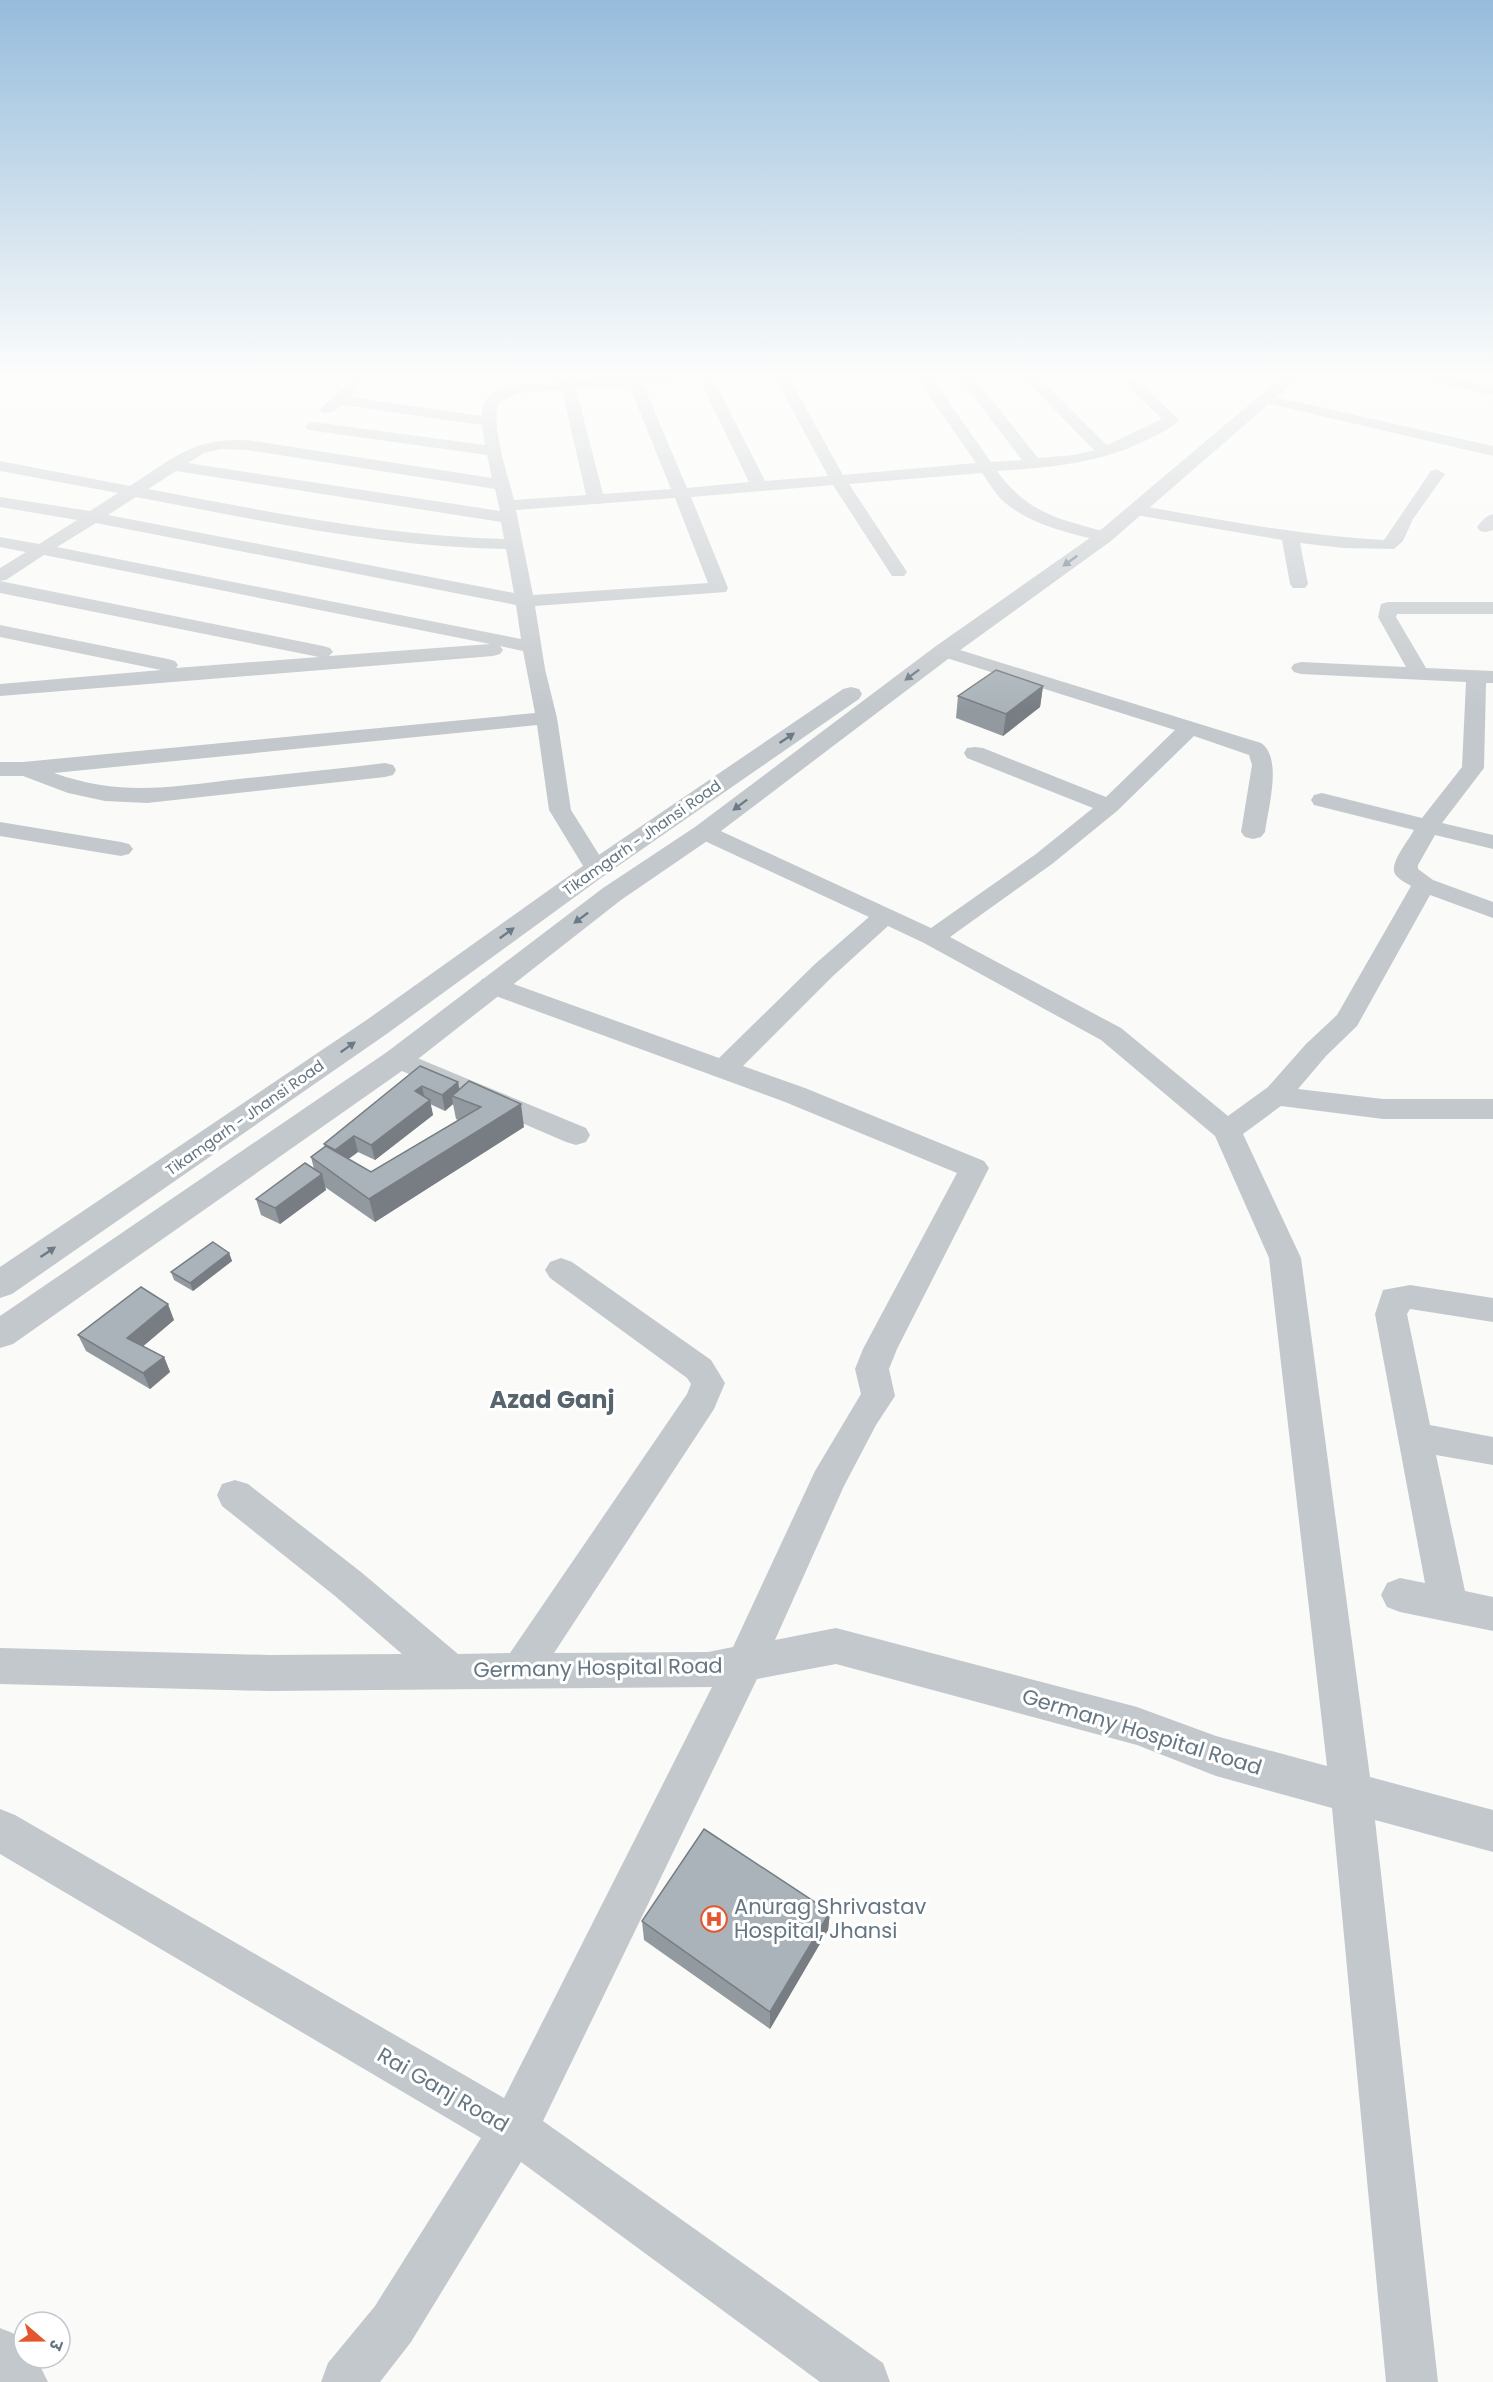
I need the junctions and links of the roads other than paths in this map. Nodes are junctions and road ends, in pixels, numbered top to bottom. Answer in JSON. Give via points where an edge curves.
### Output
{"nodes":[{"id":1,"x":114,"y":487,"type":"edge"},
{"id":2,"x":141,"y":487,"type":"edge"},
{"id":3,"x":328,"y":487,"type":"edge"},
{"id":4,"x":503,"y":487,"type":"edge"},
{"id":5,"x":593,"y":487,"type":"edge"},
{"id":6,"x":679,"y":487,"type":"edge"},
{"id":7,"x":758,"y":487,"type":"edge"},
{"id":8,"x":843,"y":487,"type":"edge"},
{"id":9,"x":1000,"y":487,"type":"edge"},
{"id":10,"x":1150,"y":487,"type":"edge"},
{"id":11,"x":1161,"y":487,"type":"edge"},
{"id":12,"x":1428,"y":487,"type":"edge"},
{"id":13,"x":135,"y":491,"type":"junction"},
{"id":14,"x":681,"y":493,"type":"junction"},
{"id":15,"x":596,"y":500,"type":"junction"},
{"id":16,"x":0,"y":502,"type":"edge"},
{"id":17,"x":1136,"y":510,"type":"junction"},
{"id":18,"x":508,"y":512,"type":"junction"},
{"id":19,"x":93,"y":517,"type":"junction"},
{"id":20,"x":1093,"y":534,"type":"junction"},
{"id":21,"x":1290,"y":536,"type":"junction"},
{"id":22,"x":0,"y":542,"type":"edge"},
{"id":23,"x":514,"y":544,"type":"junction"},
{"id":24,"x":42,"y":549,"type":"junction"},
{"id":25,"x":898,"y":572,"type":"dead end"},
{"id":26,"x":0,"y":576,"type":"edge"},
{"id":27,"x":1299,"y":584,"type":"dead end"},
{"id":28,"x":0,"y":587,"type":"edge"},
{"id":29,"x":525,"y":602,"type":"junction"},
{"id":30,"x":1493,"y":608,"type":"edge"},
{"id":31,"x":0,"y":631,"type":"edge"},
{"id":32,"x":532,"y":647,"type":"junction"},
{"id":33,"x":944,"y":651,"type":"junction"},
{"id":34,"x":361,"y":660,"type":"junction"},
{"id":35,"x":1301,"y":668,"type":"dead end"},
{"id":36,"x":201,"y":672,"type":"junction"},
{"id":37,"x":1420,"y":675,"type":"junction"},
{"id":38,"x":1484,"y":677,"type":"edge"},
{"id":39,"x":0,"y":690,"type":"edge"},
{"id":40,"x":547,"y":718,"type":"junction"},
{"id":41,"x":1190,"y":728,"type":"junction"},
{"id":42,"x":975,"y":753,"type":"dead end"},
{"id":43,"x":0,"y":769,"type":"edge"},
{"id":44,"x":23,"y":769,"type":"junction"},
{"id":45,"x":385,"y":770,"type":"dead end"},
{"id":46,"x":740,"y":770,"type":"junction"},
{"id":47,"x":769,"y":783,"type":"junction"},
{"id":48,"x":1322,"y":800,"type":"dead end"},
{"id":49,"x":1109,"y":806,"type":"junction"},
{"id":50,"x":1428,"y":826,"type":"junction"},
{"id":51,"x":0,"y":829,"type":"edge"},
{"id":52,"x":704,"y":832,"type":"junction"},
{"id":53,"x":1253,"y":832,"type":"dead end"},
{"id":54,"x":1493,"y":842,"type":"edge"},
{"id":55,"x":121,"y":849,"type":"dead end"},
{"id":56,"x":596,"y":868,"type":"junction"},
{"id":57,"x":1429,"y":888,"type":"junction"},
{"id":58,"x":1493,"y":911,"type":"edge"},
{"id":59,"x":885,"y":915,"type":"junction"},
{"id":60,"x":933,"y":938,"type":"junction"},
{"id":61,"x":491,"y":985,"type":"junction"},
{"id":62,"x":398,"y":1059,"type":"junction"},
{"id":63,"x":723,"y":1070,"type":"junction"},
{"id":64,"x":1275,"y":1096,"type":"junction"},
{"id":65,"x":1493,"y":1109,"type":"edge"},
{"id":66,"x":1227,"y":1131,"type":"junction"},
{"id":67,"x":576,"y":1135,"type":"dead end"},
{"id":68,"x":561,"y":1270,"type":"dead end"},
{"id":69,"x":0,"y":1285,"type":"edge"},
{"id":70,"x":1493,"y":1310,"type":"edge"},
{"id":71,"x":0,"y":1334,"type":"edge"},
{"id":72,"x":1416,"y":1437,"type":"junction"},
{"id":73,"x":1493,"y":1451,"type":"edge"},
{"id":74,"x":235,"y":1495,"type":"dead end"},
{"id":75,"x":1400,"y":1595,"type":"dead end"},
{"id":76,"x":1448,"y":1603,"type":"junction"},
{"id":77,"x":1493,"y":1614,"type":"edge"},
{"id":78,"x":745,"y":1663,"type":"junction"},
{"id":79,"x":0,"y":1666,"type":"edge"},
{"id":80,"x":520,"y":1671,"type":"junction"},
{"id":81,"x":451,"y":1672,"type":"junction"},
{"id":82,"x":1351,"y":1792,"type":"junction"},
{"id":83,"x":0,"y":1830,"type":"edge"},
{"id":84,"x":1493,"y":1831,"type":"edge"},
{"id":85,"x":513,"y":2131,"type":"junction"},
{"id":86,"x":0,"y":2354,"type":"edge"},
{"id":87,"x":22,"y":2382,"type":"edge"},
{"id":88,"x":347,"y":2382,"type":"edge"},
{"id":89,"x":864,"y":2382,"type":"edge"},
{"id":90,"x":1412,"y":2382,"type":"edge"}],
"edges":[{"from":1,"to":13,"type":"street"},
{"from":2,"to":13,"type":"street"},
{"from":3,"to":18,"type":"street"},
{"from":4,"to":18,"type":"street"},
{"from":5,"to":15,"type":"street"},
{"from":6,"to":14,"type":"street"},
{"from":7,"to":14,"type":"street"},
{"from":8,"to":25,"type":"street"},
{"from":9,"to":20,"type":"street","via":[[1033,515]]},
{"from":10,"to":20,"type":"street","name":"Tikamgarh - Jhansi Road"},
{"from":11,"to":17,"type":"street"},
{"from":12,"to":21,"type":"street","via":[[1392,544]]},
{"from":13,"to":19,"type":"street"},
{"from":13,"to":23,"type":"street","via":[[363,531],[439,541]]},
{"from":14,"to":15,"type":"street"},
{"from":14,"to":29,"type":"street","via":[[719,588]]},
{"from":15,"to":18,"type":"street"},
{"from":16,"to":19,"type":"street"},
{"from":17,"to":20,"type":"street"},
{"from":17,"to":21,"type":"street"},
{"from":18,"to":23,"type":"street"},
{"from":19,"to":24,"type":"street"},
{"from":19,"to":29,"type":"street"},
{"from":20,"to":33,"type":"street","one_way":true},
{"from":46,"to":20,"type":"street","name":"Tikamgarh - Jhansi Road","one_way":true,"via":[[958,620]]},
{"from":21,"to":27,"type":"street"},
{"from":22,"to":24,"type":"street"},
{"from":23,"to":29,"type":"street"},
{"from":24,"to":26,"type":"street"},
{"from":24,"to":32,"type":"street"},
{"from":28,"to":34,"type":"street"},
{"from":29,"to":32,"type":"street"},
{"from":30,"to":37,"type":"street","via":[[1388,608],[1387,617]]},
{"from":31,"to":36,"type":"street"},
{"from":32,"to":34,"type":"street"},
{"from":32,"to":40,"type":"street"},
{"from":33,"to":41,"type":"street"},
{"from":33,"to":47,"type":"street","one_way":true},
{"from":34,"to":36,"type":"street"},
{"from":35,"to":37,"type":"street"},
{"from":36,"to":39,"type":"street"},
{"from":37,"to":38,"type":"street"},
{"from":38,"to":50,"type":"street","via":[[1473,768]]},
{"from":40,"to":44,"type":"street"},
{"from":40,"to":56,"type":"street","via":[[561,810]]},
{"from":41,"to":49,"type":"street"},
{"from":41,"to":53,"type":"street","via":[[1259,752],[1263,765]]},
{"from":42,"to":49,"type":"street"},
{"from":43,"to":44,"type":"street"},
{"from":44,"to":45,"type":"street","via":[[76,788],[147,796]]},
{"from":46,"to":47,"type":"street"},
{"from":46,"to":56,"type":"street","name":"Tikamgarh - Jhansi Road"},
{"from":47,"to":52,"type":"street","one_way":true},
{"from":48,"to":50,"type":"street"},
{"from":49,"to":60,"type":"street","via":[[1044,859]]},
{"from":50,"to":54,"type":"street"},
{"from":50,"to":57,"type":"street","via":[[1406,869]]},
{"from":51,"to":55,"type":"street"},
{"from":52,"to":59,"type":"street"},
{"from":52,"to":61,"type":"street","one_way":true,"via":[[612,894]]},
{"from":69,"to":56,"type":"street","name":"Tikamgarh - Jhansi Road","one_way":true,"via":[[369,1032]]},
{"from":57,"to":58,"type":"street"},
{"from":57,"to":64,"type":"street","via":[[1421,889],[1348,1020]]},
{"from":59,"to":60,"type":"street"},
{"from":59,"to":63,"type":"street"},
{"from":60,"to":66,"type":"street","via":[[1111,1034]]},
{"from":61,"to":62,"type":"street"},
{"from":61,"to":63,"type":"street"},
{"from":62,"to":67,"type":"street"},
{"from":62,"to":71,"type":"street"},
{"from":63,"to":78,"type":"street","via":[[974,1168],[880,1349],[872,1369],[878,1396],[828,1482]]},
{"from":64,"to":65,"type":"street","via":[[1383,1109]]},
{"from":64,"to":66,"type":"street"},
{"from":66,"to":82,"type":"street","via":[[1285,1257]]},
{"from":68,"to":80,"type":"street","via":[[699,1369],[708,1383],[702,1399]]},
{"from":70,"to":72,"type":"street","via":[[1410,1297],[1394,1299],[1391,1314]]},
{"from":72,"to":73,"type":"street"},
{"from":72,"to":76,"type":"street"},
{"from":74,"to":81,"type":"street"},
{"from":75,"to":76,"type":"street"},
{"from":76,"to":77,"type":"street"},
{"from":78,"to":80,"type":"street","name":"Germany Hospital Road","via":[[708,1670]]},
{"from":78,"to":82,"type":"street","name":"Germany Hospital Road","via":[[836,1646],[1137,1726],[1216,1756]]},
{"from":78,"to":85,"type":"street"},
{"from":79,"to":81,"type":"street","name":"Germany Hospital Road","via":[[269,1673]]},
{"from":80,"to":81,"type":"street","name":"Germany Hospital Road"},
{"from":82,"to":84,"type":"street","name":"Germany Hospital Road"},
{"from":82,"to":90,"type":"street"},
{"from":83,"to":85,"type":"street","name":"Rai Ganj Road"},
{"from":85,"to":88,"type":"street","via":[[393,2324]]},
{"from":85,"to":89,"type":"street","name":"Rai Ganj Road","via":[[535,2143]]},
{"from":86,"to":87,"type":"street"}]}
